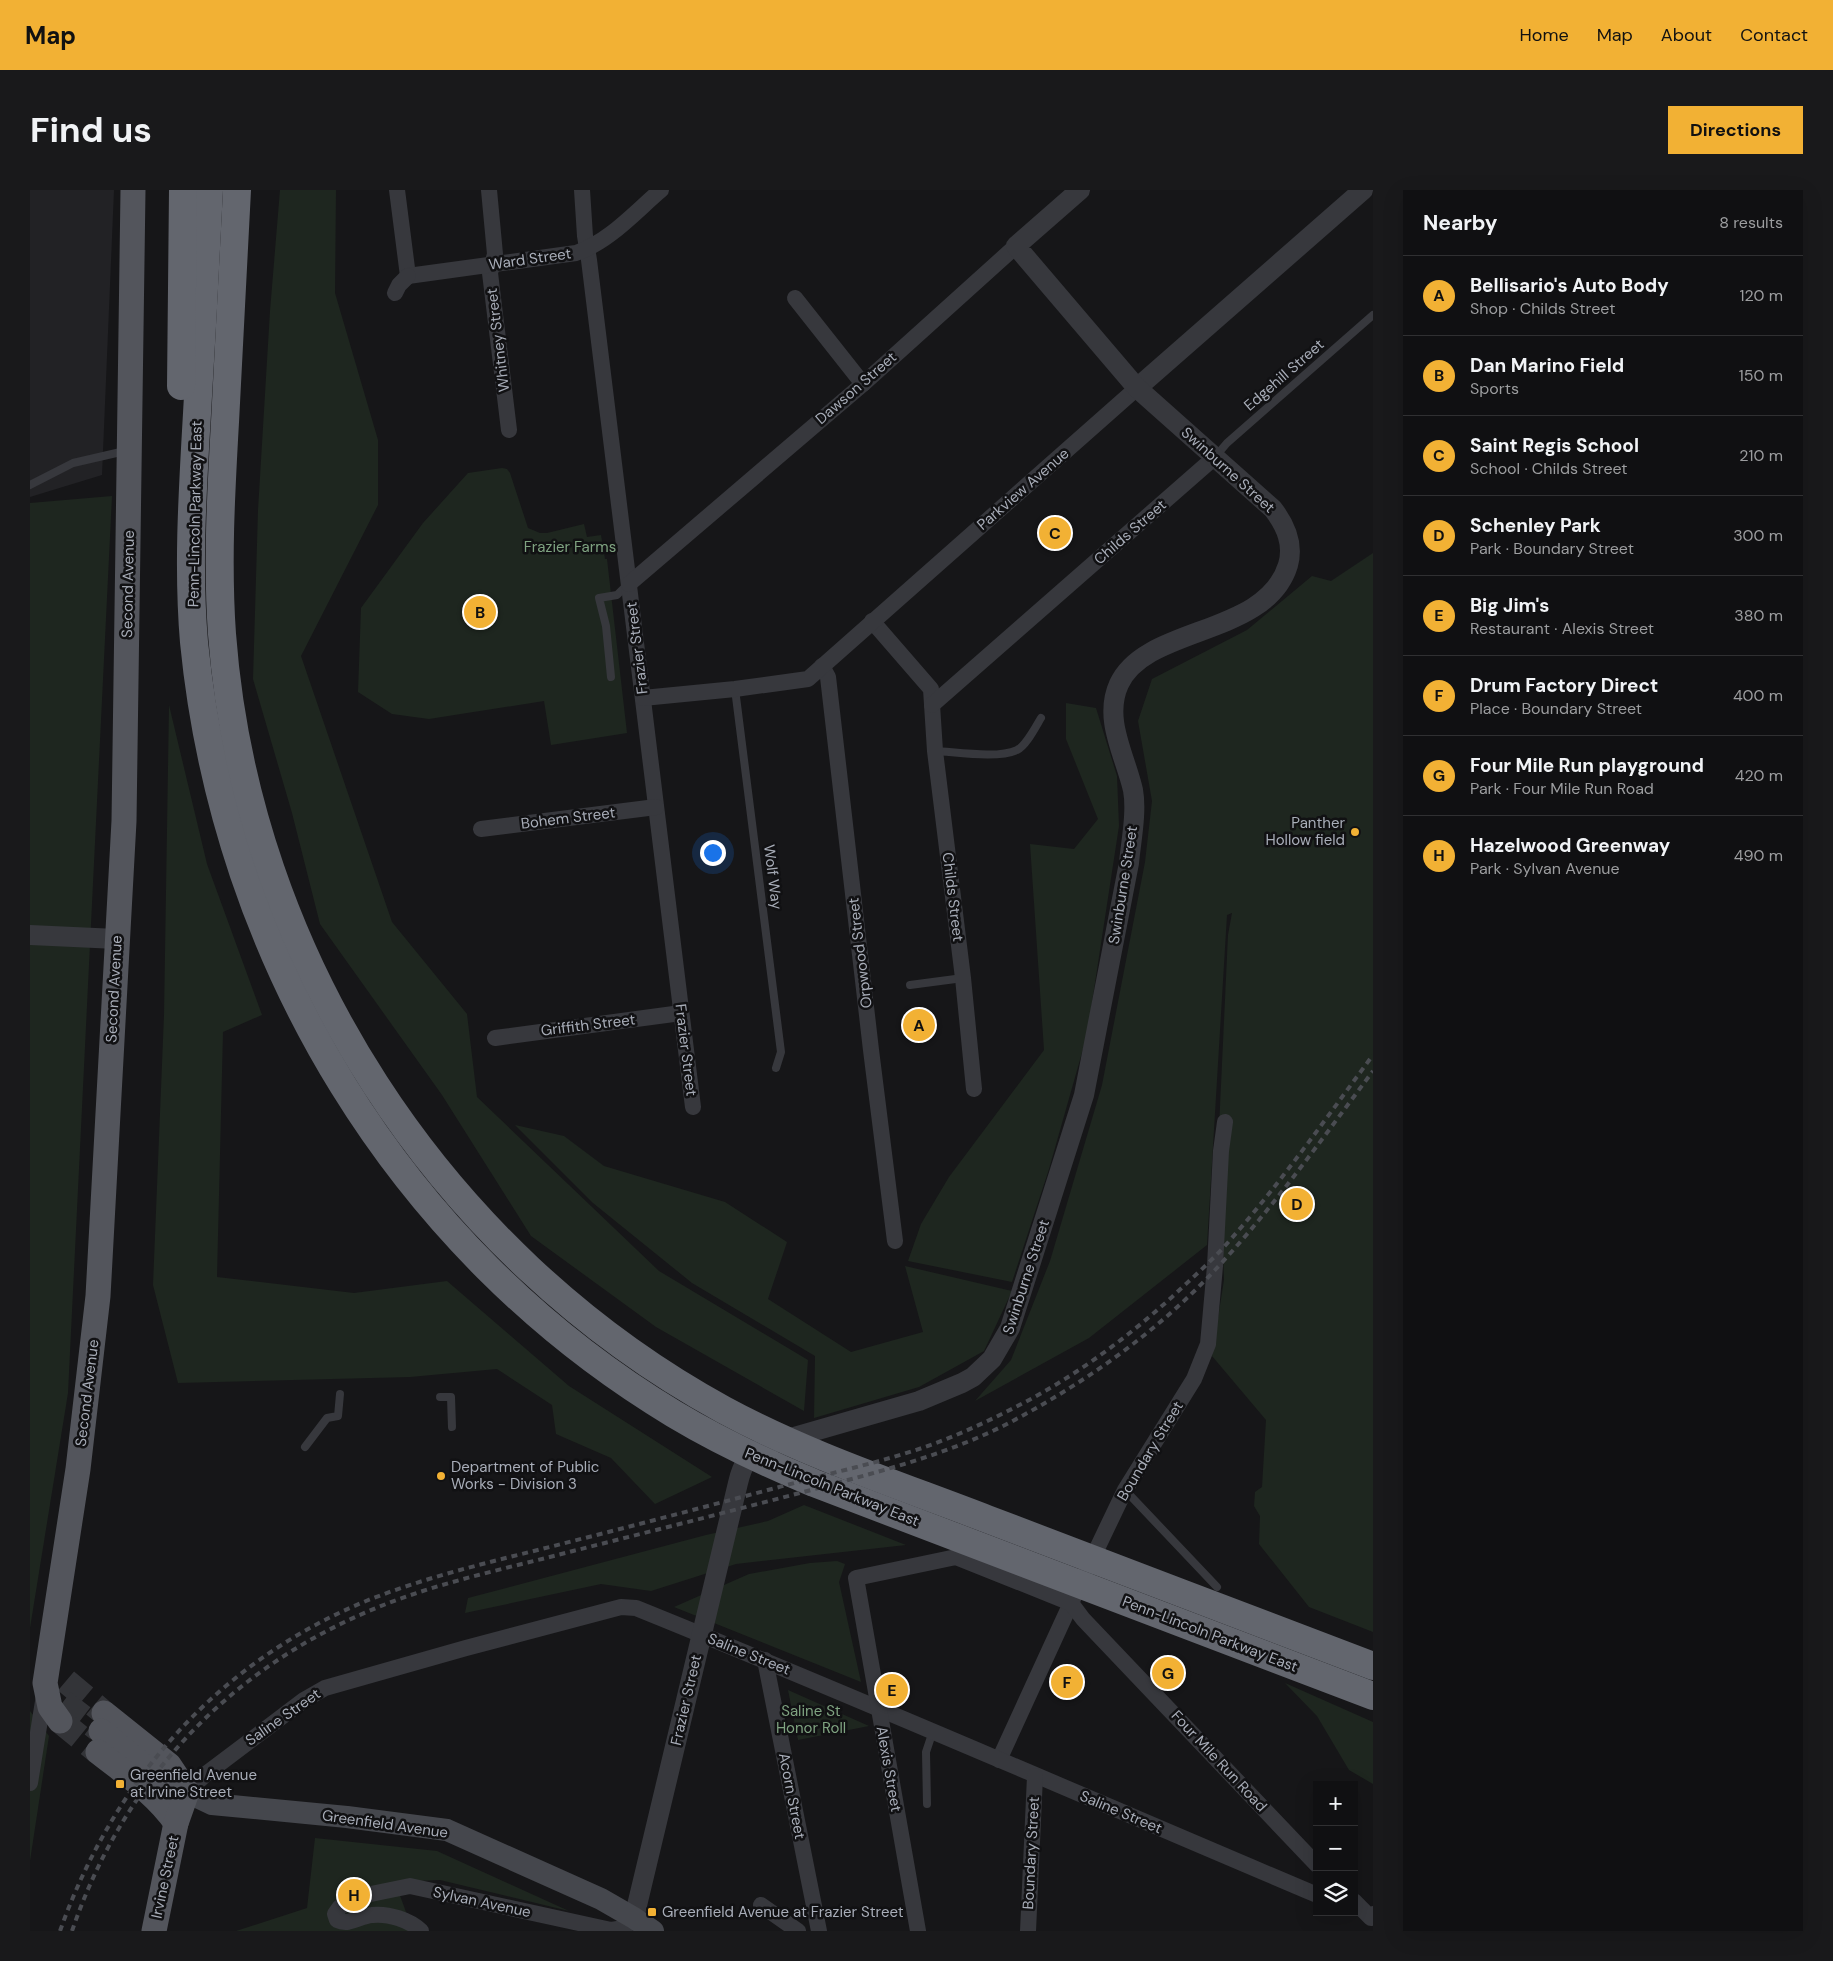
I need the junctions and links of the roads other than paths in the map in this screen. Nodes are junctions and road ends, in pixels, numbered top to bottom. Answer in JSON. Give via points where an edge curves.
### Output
{"nodes":[{"id":1,"x":133,"y":190,"type":"edge"},
{"id":2,"x":183,"y":190,"type":"edge"},
{"id":3,"x":209,"y":190,"type":"edge"},
{"id":4,"x":237,"y":190,"type":"edge"},
{"id":5,"x":249,"y":190,"type":"edge"},
{"id":6,"x":397,"y":190,"type":"edge"},
{"id":7,"x":489,"y":190,"type":"edge"},
{"id":8,"x":582,"y":190,"type":"edge"},
{"id":9,"x":661,"y":190,"type":"edge"},
{"id":10,"x":1080,"y":190,"type":"edge"},
{"id":11,"x":1363,"y":190,"type":"edge"},
{"id":12,"x":1016,"y":246,"type":"junction"},
{"id":13,"x":587,"y":249,"type":"junction"},
{"id":14,"x":492,"y":264,"type":"junction"},
{"id":15,"x":408,"y":276,"type":"junction"},
{"id":16,"x":232,"y":280,"type":"junction"},
{"id":17,"x":395,"y":293,"type":"dead end"},
{"id":18,"x":794,"y":298,"type":"dead end"},
{"id":19,"x":1373,"y":315,"type":"edge"},
{"id":20,"x":863,"y":384,"type":"junction"},
{"id":21,"x":1137,"y":388,"type":"junction"},
{"id":22,"x":509,"y":430,"type":"dead end"},
{"id":23,"x":130,"y":450,"type":"junction"},
{"id":24,"x":1215,"y":457,"type":"junction"},
{"id":25,"x":30,"y":485,"type":"edge"},
{"id":26,"x":191,"y":556,"type":"junction"},
{"id":27,"x":629,"y":584,"type":"junction"},
{"id":28,"x":872,"y":621,"type":"junction"},
{"id":29,"x":822,"y":666,"type":"junction"},
{"id":30,"x":612,"y":677,"type":"dead end"},
{"id":31,"x":735,"y":689,"type":"junction"},
{"id":32,"x":643,"y":698,"type":"junction"},
{"id":33,"x":932,"y":705,"type":"junction"},
{"id":34,"x":1041,"y":718,"type":"dead end"},
{"id":35,"x":935,"y":751,"type":"junction"},
{"id":36,"x":656,"y":807,"type":"junction"},
{"id":37,"x":481,"y":829,"type":"dead end"},
{"id":38,"x":30,"y":935,"type":"edge"},
{"id":39,"x":117,"y":939,"type":"junction"},
{"id":40,"x":963,"y":978,"type":"junction"},
{"id":41,"x":910,"y":985,"type":"dead end"},
{"id":42,"x":681,"y":1013,"type":"junction"},
{"id":43,"x":495,"y":1038,"type":"dead end"},
{"id":44,"x":776,"y":1068,"type":"dead end"},
{"id":45,"x":974,"y":1089,"type":"dead end"},
{"id":46,"x":693,"y":1107,"type":"dead end"},
{"id":47,"x":1225,"y":1122,"type":"dead end"},
{"id":48,"x":895,"y":1241,"type":"dead end"},
{"id":49,"x":340,"y":1394,"type":"dead end"},
{"id":50,"x":440,"y":1397,"type":"dead end"},
{"id":51,"x":452,"y":1427,"type":"dead end"},
{"id":52,"x":305,"y":1447,"type":"dead end"},
{"id":53,"x":738,"y":1483,"type":"joint"},
{"id":54,"x":1125,"y":1490,"type":"junction"},
{"id":55,"x":856,"y":1578,"type":"joint"},
{"id":56,"x":1216,"y":1587,"type":"dead end"},
{"id":57,"x":1071,"y":1603,"type":"junction"},
{"id":58,"x":765,"y":1660,"type":"junction"},
{"id":59,"x":1373,"y":1666,"type":"edge"},
{"id":60,"x":1373,"y":1696,"type":"edge"},
{"id":61,"x":59,"y":1697,"type":"joint"},
{"id":62,"x":878,"y":1707,"type":"junction"},
{"id":63,"x":933,"y":1731,"type":"junction"},
{"id":64,"x":101,"y":1732,"type":"joint"},
{"id":65,"x":999,"y":1760,"type":"junction"},
{"id":66,"x":1035,"y":1776,"type":"junction"},
{"id":67,"x":30,"y":1783,"type":"edge"},
{"id":68,"x":188,"y":1792,"type":"junction"},
{"id":69,"x":927,"y":1804,"type":"dead end"},
{"id":70,"x":176,"y":1822,"type":"junction"},
{"id":71,"x":1313,"y":1861,"type":"edge"},
{"id":72,"x":1313,"y":1893,"type":"edge"},
{"id":73,"x":761,"y":1905,"type":"dead end"},
{"id":74,"x":1358,"y":1905,"type":"edge"},
{"id":75,"x":1358,"y":1912,"type":"edge"},
{"id":76,"x":1372,"y":1917,"type":"edge"},
{"id":77,"x":634,"y":1918,"type":"junction"},
{"id":78,"x":154,"y":1931,"type":"edge"},
{"id":79,"x":421,"y":1931,"type":"edge"},
{"id":80,"x":653,"y":1931,"type":"edge"},
{"id":81,"x":798,"y":1931,"type":"edge"},
{"id":82,"x":819,"y":1931,"type":"edge"},
{"id":83,"x":918,"y":1931,"type":"edge"},
{"id":84,"x":1028,"y":1931,"type":"edge"}],
"edges":[{"from":1,"to":23,"type":"main road","name":"Second Avenue"},
{"from":2,"to":26,"type":"highway","via":[[181,400]]},
{"from":3,"to":26,"type":"highway","name":"Penn-Lincoln Parkway East"},
{"from":4,"to":16,"type":"highway","name":"Penn-Lincoln Parkway East"},
{"from":5,"to":16,"type":"highway"},
{"from":6,"to":15,"type":"street"},
{"from":7,"to":14,"type":"street","name":"Whitney Street","via":[[495,254]]},
{"from":8,"to":13,"type":"street","name":"Frazier Street"},
{"from":9,"to":13,"type":"street","name":"Ward Street","via":[[600,242]]},
{"from":10,"to":12,"type":"street","name":"Dawson Street"},
{"from":11,"to":21,"type":"street","name":"Parkview Avenue"},
{"from":12,"to":20,"type":"street","name":"Dawson Street"},
{"from":12,"to":21,"type":"street","name":"Swinburne Street"},
{"from":13,"to":14,"type":"street","name":"Ward Street"},
{"from":13,"to":27,"type":"street","name":"Frazier Street"},
{"from":14,"to":15,"type":"street","name":"Ward Street"},
{"from":14,"to":22,"type":"street","name":"Whitney Street","via":[[490,273]]},
{"from":15,"to":17,"type":"street"},
{"from":16,"to":59,"type":"highway","name":"Penn-Lincoln Parkway East","via":[[220,515],[220,589],[232,715],[248,794],[271,869],[300,944],[335,1016],[375,1085],[421,1151],[494,1235],[558,1295],[621,1344],[688,1388],[762,1429],[824,1457]]},
{"from":18,"to":20,"type":"street"},
{"from":19,"to":24,"type":"lane","name":"Edgehill Street"},
{"from":20,"to":27,"type":"street","name":"Dawson Street"},
{"from":21,"to":24,"type":"street","name":"Swinburne Street"},
{"from":21,"to":28,"type":"street","name":"Parkview Avenue"},
{"from":23,"to":25,"type":"lane","via":[[73,463]]},
{"from":23,"to":39,"type":"main road","name":"Second Avenue","via":[[124,821]]},
{"from":24,"to":33,"type":"street","name":"Childs Street"},
{"from":24,"to":53,"type":"street","name":"Swinburne Street","via":[[1282,520],[1291,546],[1290,559],[1280,584],[1271,594],[1234,618],[1150,652],[1133,665],[1115,695],[1113,721],[1133,792],[1129,862],[1084,1095],[1008,1334],[984,1368],[962,1383],[919,1401],[766,1445],[744,1462]]},
{"from":26,"to":60,"type":"highway","name":"Penn-Lincoln Parkway East","via":[[198,680],[212,760],[232,839],[258,917],[291,992],[352,1101],[399,1168],[451,1230],[509,1289],[571,1342],[638,1390],[736,1448],[814,1483]]},
{"from":27,"to":30,"type":"lane","via":[[617,595],[599,598]]},
{"from":27,"to":32,"type":"street","name":"Frazier Street"},
{"from":28,"to":29,"type":"street","name":"Parkview Avenue"},
{"from":28,"to":33,"type":"street","name":"Childs Street","via":[[931,689]]},
{"from":29,"to":31,"type":"street","name":"Parkview Avenue","via":[[808,679]]},
{"from":29,"to":48,"type":"street","name":"Orpwood Street","via":[[828,677]]},
{"from":31,"to":32,"type":"street","name":"Parkview Avenue"},
{"from":31,"to":44,"type":"lane","name":"Wolf Way","via":[[781,1052]]},
{"from":32,"to":36,"type":"street","name":"Frazier Street"},
{"from":33,"to":35,"type":"street","name":"Childs Street"},
{"from":34,"to":35,"type":"lane","via":[[1018,750],[982,754]]},
{"from":35,"to":40,"type":"street","name":"Childs Street"},
{"from":36,"to":37,"type":"street","name":"Bohem Street"},
{"from":36,"to":42,"type":"street","name":"Frazier Street"},
{"from":38,"to":39,"type":"street"},
{"from":39,"to":61,"type":"main road","name":"Second Avenue","via":[[98,1296],[78,1469],[50,1648]]},
{"from":40,"to":41,"type":"lane"},
{"from":40,"to":45,"type":"street","name":"Childs Street"},
{"from":42,"to":43,"type":"street","name":"Griffith Street"},
{"from":42,"to":46,"type":"street","name":"Frazier Street"},
{"from":47,"to":54,"type":"street","name":"Boundary Street","via":[[1208,1344],[1194,1379]]},
{"from":49,"to":52,"type":"lane","via":[[338,1416],[327,1418]]},
{"from":50,"to":51,"type":"lane","via":[[451,1397]]},
{"from":53,"to":77,"type":"street","name":"Frazier Street"},
{"from":54,"to":56,"type":"lane"},
{"from":54,"to":57,"type":"street","name":"Boundary Street"},
{"from":55,"to":57,"type":"street","name":"Four Mile Run Road","via":[[956,1557]]},
{"from":55,"to":62,"type":"street","name":"Alexis Street"},
{"from":57,"to":65,"type":"street","name":"Boundary Street"},
{"from":57,"to":71,"type":"street","name":"Four Mile Run Road"},
{"from":58,"to":62,"type":"street","name":"Saline Street"},
{"from":58,"to":68,"type":"street","name":"Saline Street","via":[[636,1608],[621,1607],[325,1688],[304,1700],[206,1774]]},
{"from":58,"to":82,"type":"street","name":"Acorn Street"},
{"from":61,"to":67,"type":"street","name":"Second Avenue"},
{"from":62,"to":63,"type":"street","name":"Saline Street"},
{"from":62,"to":83,"type":"street","name":"Alexis Street"},
{"from":63,"to":65,"type":"street","name":"Saline Street"},
{"from":63,"to":69,"type":"lane","via":[[926,1752]]},
{"from":64,"to":68,"type":"main road","name":"Greenfield Avenue","via":[[163,1782]]},
{"from":64,"to":70,"type":"main road","name":"Irvine Street"},
{"from":65,"to":66,"type":"street","name":"Saline Street"},
{"from":66,"to":72,"type":"street","name":"Saline Street"},
{"from":66,"to":84,"type":"street","name":"Boundary Street"},
{"from":68,"to":70,"type":"main road","name":"Irvine Street"},
{"from":68,"to":77,"type":"main road","name":"Greenfield Avenue","via":[[212,1804],[447,1830],[601,1899]]},
{"from":70,"to":78,"type":"main road","name":"Irvine Street"},
{"from":73,"to":81,"type":"street"},
{"from":74,"to":76,"type":"street"},
{"from":75,"to":76,"type":"street"},
{"from":77,"to":79,"type":"street","name":"Sylvan Avenue","via":[[624,1928],[611,1930],[410,1886],[361,1896],[340,1907],[335,1914],[340,1922],[372,1915],[401,1919]]},
{"from":77,"to":80,"type":"main road","name":"Greenfield Avenue"}]}
